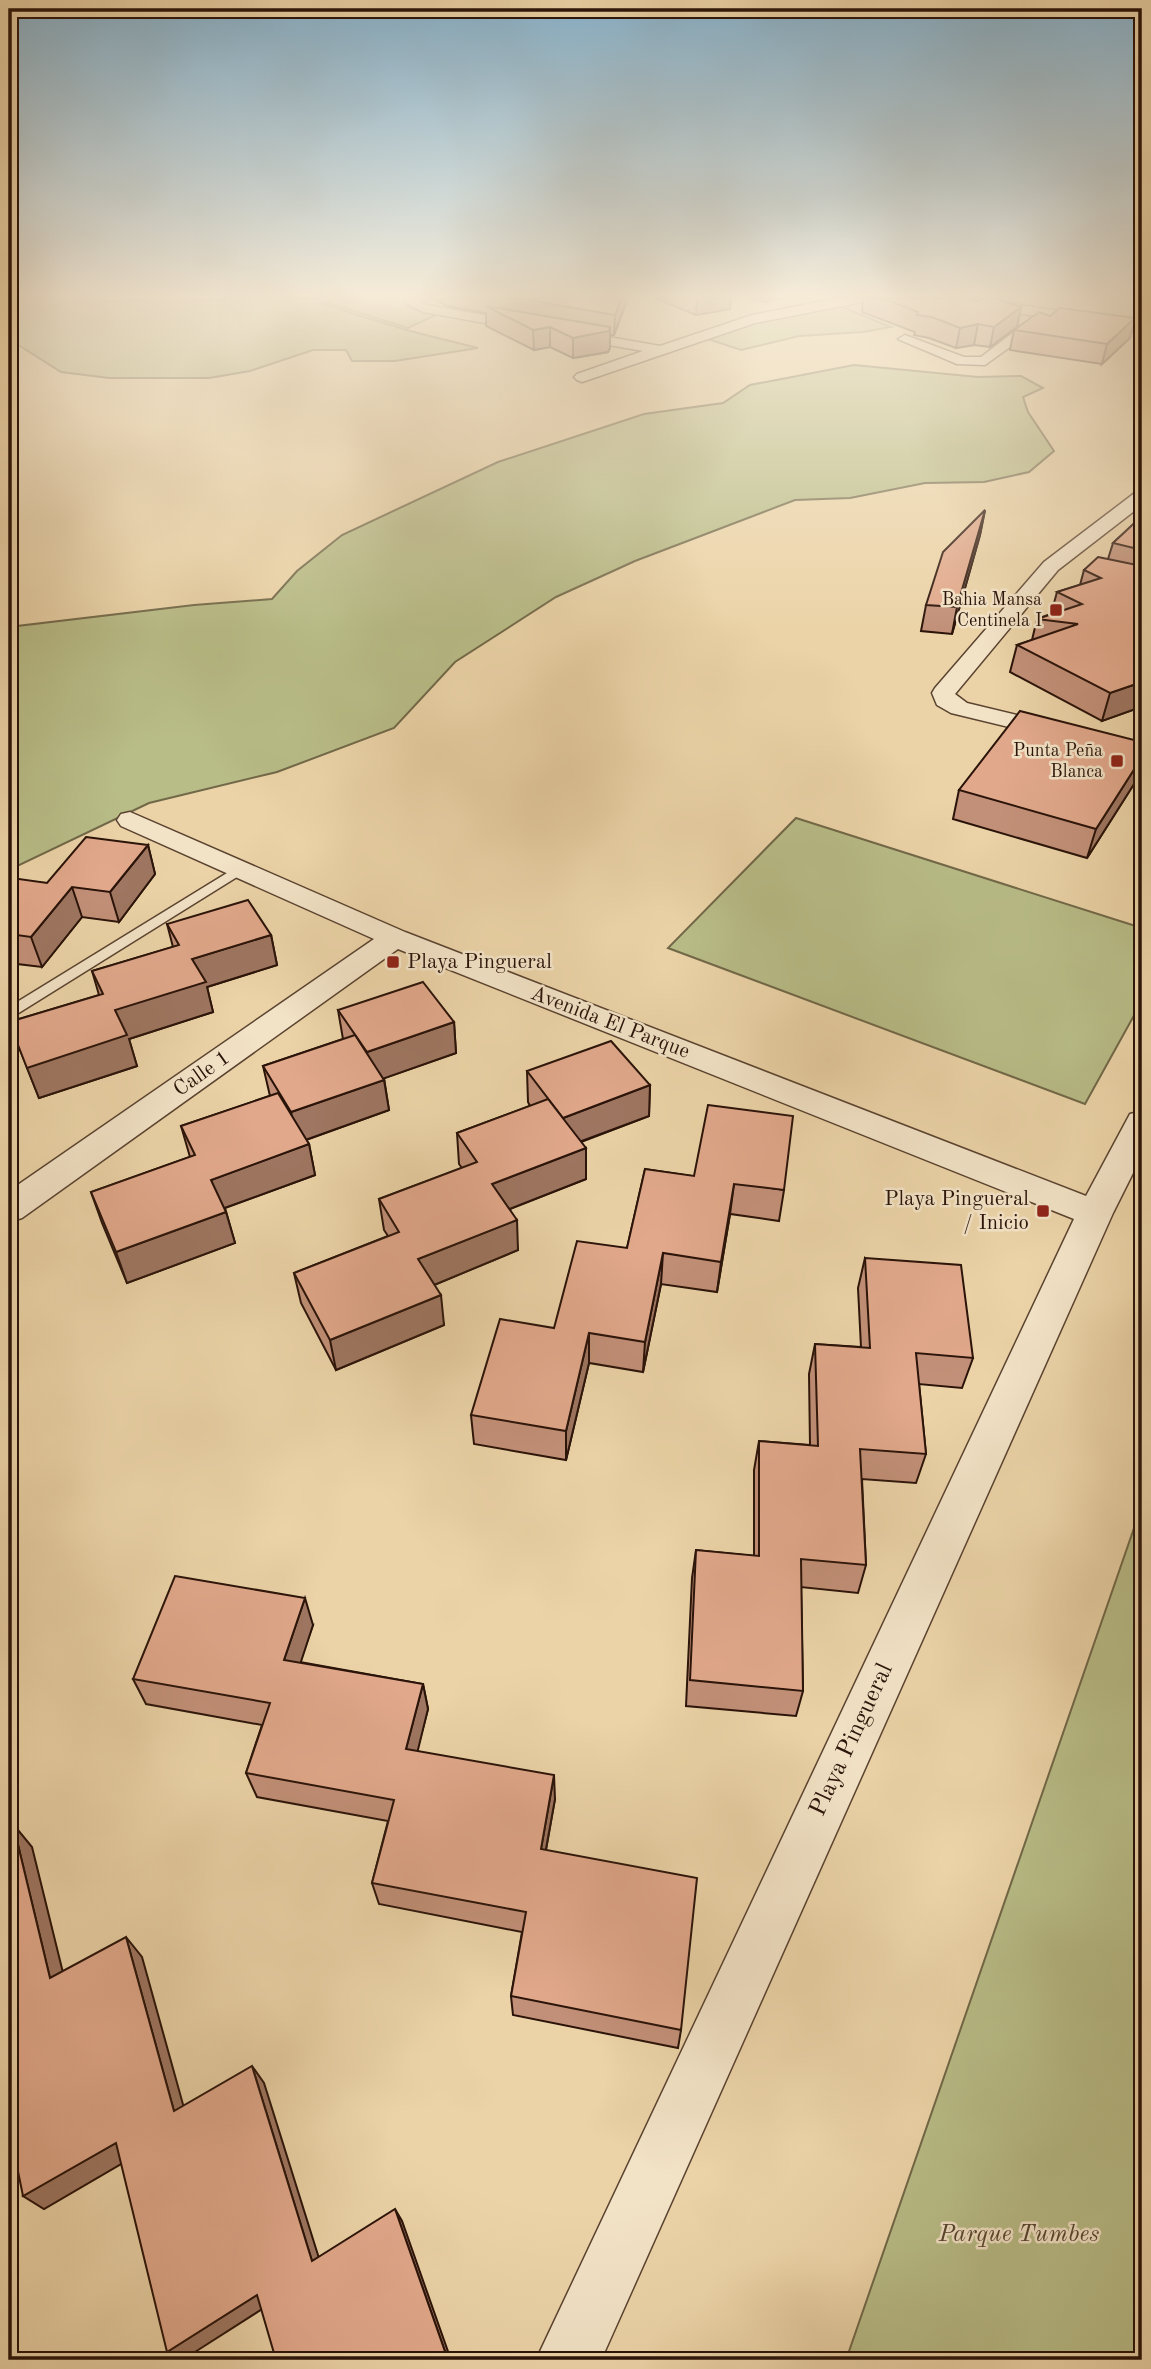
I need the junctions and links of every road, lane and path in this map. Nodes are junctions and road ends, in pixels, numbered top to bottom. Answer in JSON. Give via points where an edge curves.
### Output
{"nodes":[{"id":1,"x":1142,"y":496,"type":"edge"},
{"id":2,"x":1051,"y":566,"type":"junction"},
{"id":3,"x":1077,"y":571,"type":"dead end"},
{"id":4,"x":1142,"y":752,"type":"edge"},
{"id":5,"x":130,"y":820,"type":"dead end"},
{"id":6,"x":240,"y":869,"type":"junction"},
{"id":7,"x":396,"y":938,"type":"junction"},
{"id":8,"x":9,"y":1014,"type":"edge"},
{"id":9,"x":1142,"y":1122,"type":"edge"},
{"id":10,"x":9,"y":1209,"type":"edge"},
{"id":11,"x":1095,"y":1213,"type":"junction"},
{"id":12,"x":568,"y":2360,"type":"edge"}],
"edges":[{"from":1,"to":2,"type":"street"},
{"from":2,"to":3,"type":"street"},
{"from":2,"to":4,"type":"street","via":[[943,693],[945,700],[959,708]]},
{"from":5,"to":6,"type":"street","name":"Avenida El Parque"},
{"from":6,"to":7,"type":"street","name":"Avenida El Parque"},
{"from":6,"to":8,"type":"lane"},
{"from":7,"to":10,"type":"street","name":"Calle 1"},
{"from":7,"to":11,"type":"street","name":"Avenida El Parque"},
{"from":9,"to":11,"type":"street","name":"Playa Pingueral"},
{"from":11,"to":12,"type":"street","name":"Playa Pingueral"}]}
